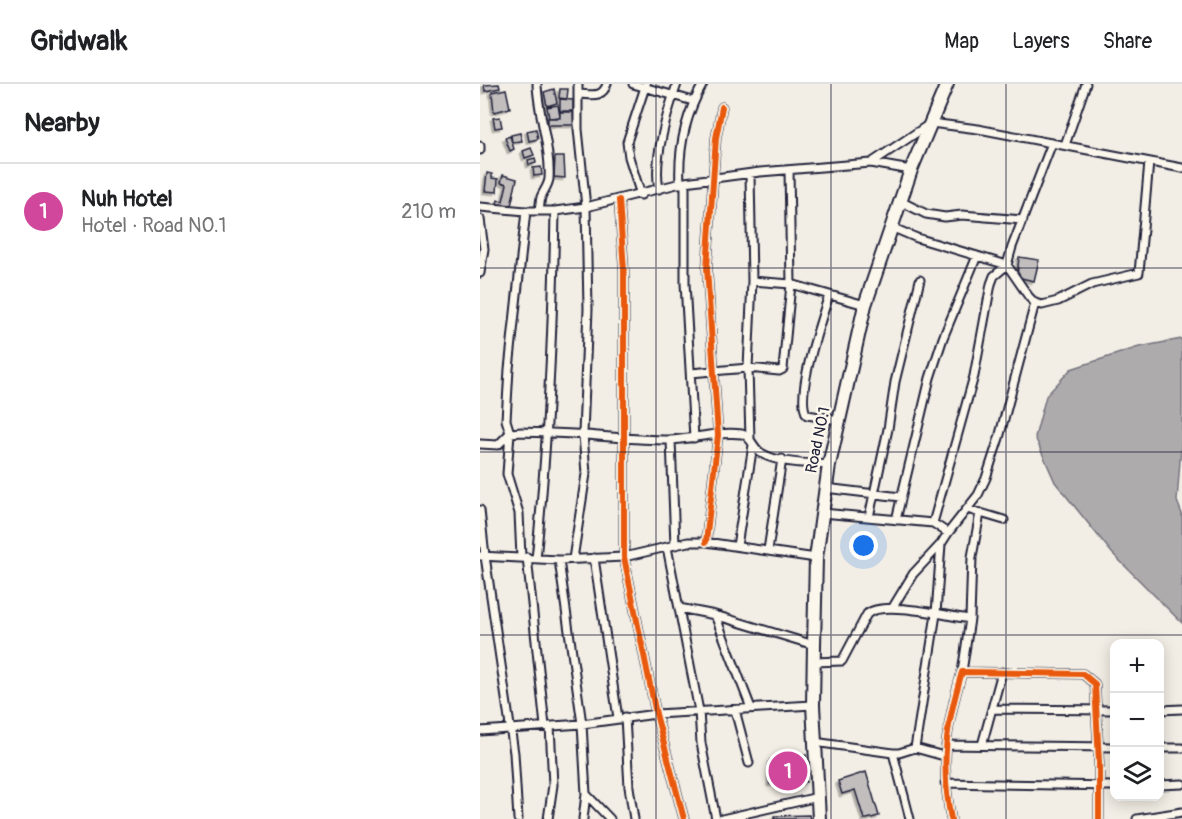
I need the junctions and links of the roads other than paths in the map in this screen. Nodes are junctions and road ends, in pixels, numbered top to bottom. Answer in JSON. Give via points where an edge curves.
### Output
{"nodes":[{"id":1,"x":537,"y":84,"type":"edge"},
{"id":2,"x":578,"y":84,"type":"edge"},
{"id":3,"x":607,"y":84,"type":"edge"},
{"id":4,"x":633,"y":84,"type":"edge"},
{"id":5,"x":677,"y":84,"type":"edge"},
{"id":6,"x":703,"y":84,"type":"edge"},
{"id":7,"x":947,"y":84,"type":"edge"},
{"id":8,"x":1086,"y":84,"type":"edge"},
{"id":9,"x":646,"y":86,"type":"edge"},
{"id":10,"x":578,"y":94,"type":"junction"},
{"id":11,"x":673,"y":97,"type":"junction"},
{"id":12,"x":693,"y":101,"type":"junction"},
{"id":13,"x":722,"y":107,"type":"dead end"},
{"id":14,"x":931,"y":123,"type":"junction"},
{"id":15,"x":1052,"y":143,"type":"junction"},
{"id":16,"x":1065,"y":146,"type":"junction"},
{"id":17,"x":1149,"y":162,"type":"junction"},
{"id":18,"x":871,"y":164,"type":"junction"},
{"id":19,"x":1182,"y":168,"type":"edge"},
{"id":20,"x":789,"y":170,"type":"junction"},
{"id":21,"x":911,"y":170,"type":"junction"},
{"id":22,"x":750,"y":174,"type":"junction"},
{"id":23,"x":714,"y":177,"type":"junction"},
{"id":24,"x":683,"y":183,"type":"junction"},
{"id":25,"x":659,"y":189,"type":"junction"},
{"id":26,"x":641,"y":195,"type":"junction"},
{"id":27,"x":619,"y":200,"type":"junction"},
{"id":28,"x":900,"y":201,"type":"junction"},
{"id":29,"x":480,"y":207,"type":"edge"},
{"id":30,"x":586,"y":207,"type":"junction"},
{"id":31,"x":526,"y":211,"type":"junction"},
{"id":32,"x":539,"y":211,"type":"junction"},
{"id":33,"x":555,"y":211,"type":"junction"},
{"id":34,"x":480,"y":219,"type":"edge"},
{"id":35,"x":1023,"y":220,"type":"junction"},
{"id":36,"x":891,"y":227,"type":"junction"},
{"id":37,"x":977,"y":256,"type":"junction"},
{"id":38,"x":1007,"y":265,"type":"junction"},
{"id":39,"x":480,"y":273,"type":"edge"},
{"id":40,"x":920,"y":280,"type":"dead end"},
{"id":41,"x":752,"y":281,"type":"junction"},
{"id":42,"x":791,"y":284,"type":"junction"},
{"id":43,"x":829,"y":295,"type":"junction"},
{"id":44,"x":1035,"y":303,"type":"junction"},
{"id":45,"x":865,"y":305,"type":"junction"},
{"id":46,"x":748,"y":368,"type":"junction"},
{"id":47,"x":714,"y":371,"type":"junction"},
{"id":48,"x":691,"y":373,"type":"junction"},
{"id":49,"x":839,"y":420,"type":"junction"},
{"id":50,"x":510,"y":433,"type":"junction"},
{"id":51,"x":547,"y":433,"type":"junction"},
{"id":52,"x":583,"y":435,"type":"junction"},
{"id":53,"x":718,"y":435,"type":"junction"},
{"id":54,"x":623,"y":438,"type":"junction"},
{"id":55,"x":694,"y":438,"type":"junction"},
{"id":56,"x":670,"y":440,"type":"junction"},
{"id":57,"x":751,"y":442,"type":"junction"},
{"id":58,"x":480,"y":444,"type":"edge"},
{"id":59,"x":782,"y":459,"type":"junction"},
{"id":60,"x":829,"y":465,"type":"junction"},
{"id":61,"x":825,"y":488,"type":"junction"},
{"id":62,"x":874,"y":494,"type":"junction"},
{"id":63,"x":901,"y":497,"type":"junction"},
{"id":64,"x":967,"y":509,"type":"junction"},
{"id":65,"x":480,"y":510,"type":"edge"},
{"id":66,"x":821,"y":513,"type":"junction"},
{"id":67,"x":980,"y":513,"type":"junction"},
{"id":68,"x":869,"y":517,"type":"junction"},
{"id":69,"x":896,"y":520,"type":"junction"},
{"id":70,"x":1004,"y":520,"type":"dead end"},
{"id":71,"x":933,"y":523,"type":"junction"},
{"id":72,"x":948,"y":533,"type":"junction"},
{"id":73,"x":706,"y":542,"type":"junction"},
{"id":74,"x":941,"y":544,"type":"junction"},
{"id":75,"x":671,"y":546,"type":"junction"},
{"id":76,"x":737,"y":546,"type":"junction"},
{"id":77,"x":768,"y":550,"type":"junction"},
{"id":78,"x":482,"y":556,"type":"edge"},
{"id":79,"x":524,"y":557,"type":"junction"},
{"id":80,"x":624,"y":557,"type":"junction"},
{"id":81,"x":594,"y":558,"type":"junction"},
{"id":82,"x":816,"y":558,"type":"junction"},
{"id":83,"x":536,"y":559,"type":"junction"},
{"id":84,"x":573,"y":559,"type":"junction"},
{"id":85,"x":559,"y":560,"type":"junction"},
{"id":86,"x":893,"y":607,"type":"junction"},
{"id":87,"x":679,"y":608,"type":"junction"},
{"id":88,"x":936,"y":614,"type":"junction"},
{"id":89,"x":715,"y":615,"type":"junction"},
{"id":90,"x":970,"y":619,"type":"junction"},
{"id":91,"x":814,"y":645,"type":"junction"},
{"id":92,"x":813,"y":662,"type":"junction"},
{"id":93,"x":962,"y":672,"type":"junction"},
{"id":94,"x":1002,"y":672,"type":"junction"},
{"id":95,"x":813,"y":705,"type":"junction"},
{"id":96,"x":751,"y":708,"type":"junction"},
{"id":97,"x":992,"y":709,"type":"junction"},
{"id":98,"x":1182,"y":709,"type":"edge"},
{"id":99,"x":735,"y":710,"type":"junction"},
{"id":100,"x":1110,"y":710,"type":"edge"},
{"id":101,"x":1164,"y":710,"type":"edge"},
{"id":102,"x":699,"y":711,"type":"junction"},
{"id":103,"x":1097,"y":711,"type":"junction"},
{"id":104,"x":657,"y":714,"type":"junction"},
{"id":105,"x":621,"y":718,"type":"junction"},
{"id":106,"x":582,"y":724,"type":"junction"},
{"id":107,"x":548,"y":726,"type":"junction"},
{"id":108,"x":510,"y":729,"type":"junction"},
{"id":109,"x":480,"y":731,"type":"edge"},
{"id":110,"x":814,"y":742,"type":"junction"},
{"id":111,"x":946,"y":745,"type":"junction"},
{"id":112,"x":982,"y":745,"type":"junction"},
{"id":113,"x":1099,"y":747,"type":"junction"},
{"id":114,"x":1110,"y":747,"type":"edge"},
{"id":115,"x":915,"y":748,"type":"junction"},
{"id":116,"x":1164,"y":748,"type":"edge"},
{"id":117,"x":1182,"y":748,"type":"edge"},
{"id":118,"x":893,"y":753,"type":"junction"},
{"id":119,"x":944,"y":756,"type":"junction"},
{"id":120,"x":749,"y":763,"type":"dead end"},
{"id":121,"x":945,"y":783,"type":"junction"},
{"id":122,"x":1182,"y":784,"type":"edge"},
{"id":123,"x":1164,"y":785,"type":"edge"},
{"id":124,"x":1100,"y":786,"type":"junction"},
{"id":125,"x":1110,"y":786,"type":"edge"},
{"id":126,"x":586,"y":794,"type":"junction"},
{"id":127,"x":818,"y":797,"type":"junction"},
{"id":128,"x":1182,"y":813,"type":"edge"},
{"id":129,"x":518,"y":819,"type":"edge"},
{"id":130,"x":548,"y":819,"type":"edge"},
{"id":131,"x":583,"y":819,"type":"edge"},
{"id":132,"x":610,"y":819,"type":"edge"},
{"id":133,"x":634,"y":819,"type":"edge"},
{"id":134,"x":684,"y":819,"type":"edge"},
{"id":135,"x":716,"y":819,"type":"edge"},
{"id":136,"x":722,"y":819,"type":"edge"},
{"id":137,"x":819,"y":819,"type":"edge"},
{"id":138,"x":910,"y":819,"type":"edge"},
{"id":139,"x":951,"y":819,"type":"edge"},
{"id":140,"x":1099,"y":819,"type":"edge"},
{"id":141,"x":1137,"y":819,"type":"edge"}],
"edges":[{"from":1,"to":32,"type":"street","via":[[549,175]]},
{"from":2,"to":10,"type":"street"},
{"from":3,"to":10,"type":"street","via":[[601,94]]},
{"from":4,"to":9,"type":"street"},
{"from":5,"to":11,"type":"street"},
{"from":6,"to":12,"type":"street"},
{"from":7,"to":14,"type":"highway","name":"Road NO.1"},
{"from":8,"to":16,"type":"street"},
{"from":9,"to":11,"type":"street"},
{"from":9,"to":26,"type":"street","via":[[627,142]]},
{"from":10,"to":30,"type":"street"},
{"from":11,"to":12,"type":"street"},
{"from":11,"to":25,"type":"street","via":[[658,159]]},
{"from":12,"to":24,"type":"street","via":[[679,166]]},
{"from":13,"to":23,"type":"street"},
{"from":14,"to":15,"type":"street"},
{"from":14,"to":18,"type":"street"},
{"from":14,"to":21,"type":"highway","name":"Road NO.1"},
{"from":15,"to":16,"type":"street"},
{"from":15,"to":35,"type":"street"},
{"from":16,"to":17,"type":"street"},
{"from":17,"to":19,"type":"street"},
{"from":17,"to":44,"type":"street","via":[[1139,273],[1092,284],[1051,304]]},
{"from":18,"to":20,"type":"street"},
{"from":18,"to":21,"type":"street"},
{"from":20,"to":22,"type":"street"},
{"from":20,"to":42,"type":"street"},
{"from":21,"to":28,"type":"highway","name":"Road NO.1"},
{"from":22,"to":23,"type":"street"},
{"from":22,"to":41,"type":"street"},
{"from":23,"to":24,"type":"street"},
{"from":23,"to":47,"type":"street","via":[[707,268]]},
{"from":24,"to":25,"type":"street"},
{"from":24,"to":48,"type":"street"},
{"from":25,"to":26,"type":"street"},
{"from":26,"to":27,"type":"street"},
{"from":27,"to":30,"type":"street"},
{"from":27,"to":54,"type":"street","via":[[624,270]]},
{"from":28,"to":35,"type":"street","via":[[926,214],[945,217]]},
{"from":28,"to":36,"type":"highway","name":"Road NO.1"},
{"from":29,"to":31,"type":"street"},
{"from":30,"to":33,"type":"street"},
{"from":30,"to":52,"type":"street","via":[[588,309]]},
{"from":31,"to":32,"type":"street"},
{"from":31,"to":50,"type":"street","via":[[509,369],[506,420]]},
{"from":32,"to":33,"type":"street"},
{"from":33,"to":51,"type":"street"},
{"from":34,"to":39,"type":"street","via":[[484,249]]},
{"from":35,"to":38,"type":"street"},
{"from":36,"to":37,"type":"street"},
{"from":36,"to":45,"type":"highway","name":"Road NO.1"},
{"from":37,"to":38,"type":"street"},
{"from":37,"to":63,"type":"street","via":[[930,378]]},
{"from":38,"to":44,"type":"street"},
{"from":38,"to":71,"type":"street","via":[[991,284],[974,376]]},
{"from":40,"to":62,"type":"street","via":[[897,372]]},
{"from":41,"to":42,"type":"street"},
{"from":41,"to":46,"type":"street"},
{"from":42,"to":43,"type":"street"},
{"from":42,"to":46,"type":"street","via":[[783,369]]},
{"from":43,"to":45,"type":"street"},
{"from":43,"to":49,"type":"street","via":[[816,334],[804,408],[807,415]]},
{"from":44,"to":64,"type":"street","via":[[986,478]]},
{"from":45,"to":49,"type":"highway","name":"Road NO.1"},
{"from":46,"to":47,"type":"street"},
{"from":46,"to":57,"type":"street"},
{"from":47,"to":48,"type":"street"},
{"from":47,"to":53,"type":"street"},
{"from":48,"to":55,"type":"street"},
{"from":49,"to":60,"type":"highway","name":"Road NO.1"},
{"from":50,"to":51,"type":"street"},
{"from":50,"to":58,"type":"street","via":[[498,445]]},
{"from":50,"to":79,"type":"street","via":[[507,474],[519,513]]},
{"from":51,"to":52,"type":"street"},
{"from":51,"to":83,"type":"street"},
{"from":52,"to":54,"type":"street"},
{"from":52,"to":84,"type":"street","via":[[585,485]]},
{"from":53,"to":55,"type":"street"},
{"from":53,"to":57,"type":"street","via":[[743,434]]},
{"from":53,"to":73,"type":"street"},
{"from":54,"to":56,"type":"street"},
{"from":54,"to":80,"type":"street"},
{"from":55,"to":56,"type":"street"},
{"from":56,"to":75,"type":"street"},
{"from":57,"to":59,"type":"street","via":[[760,452]]},
{"from":57,"to":76,"type":"street"},
{"from":59,"to":60,"type":"street"},
{"from":59,"to":77,"type":"street"},
{"from":60,"to":61,"type":"highway","name":"Road NO.1"},
{"from":61,"to":62,"type":"street"},
{"from":61,"to":66,"type":"highway","name":"Road NO.1"},
{"from":62,"to":63,"type":"street"},
{"from":62,"to":68,"type":"street"},
{"from":63,"to":69,"type":"street"},
{"from":64,"to":67,"type":"street"},
{"from":64,"to":72,"type":"street"},
{"from":65,"to":78,"type":"street"},
{"from":66,"to":68,"type":"street"},
{"from":66,"to":82,"type":"highway","name":"Road NO.1"},
{"from":67,"to":70,"type":"street"},
{"from":67,"to":90,"type":"street","via":[[972,557]]},
{"from":68,"to":69,"type":"street"},
{"from":69,"to":71,"type":"street"},
{"from":71,"to":72,"type":"street"},
{"from":72,"to":74,"type":"street"},
{"from":73,"to":75,"type":"street"},
{"from":73,"to":76,"type":"street"},
{"from":74,"to":86,"type":"street","via":[[913,574]]},
{"from":74,"to":88,"type":"street"},
{"from":75,"to":80,"type":"street"},
{"from":75,"to":87,"type":"street"},
{"from":76,"to":77,"type":"street"},
{"from":77,"to":82,"type":"street"},
{"from":78,"to":79,"type":"street"},
{"from":78,"to":108,"type":"street"},
{"from":79,"to":83,"type":"street"},
{"from":79,"to":107,"type":"street"},
{"from":80,"to":81,"type":"street"},
{"from":80,"to":104,"type":"street"},
{"from":81,"to":84,"type":"street"},
{"from":81,"to":105,"type":"street"},
{"from":82,"to":91,"type":"highway","name":"Road NO.1"},
{"from":83,"to":85,"type":"street"},
{"from":84,"to":85,"type":"street"},
{"from":85,"to":106,"type":"street"},
{"from":86,"to":88,"type":"street"},
{"from":86,"to":92,"type":"street","via":[[873,609],[867,614],[842,661]]},
{"from":87,"to":89,"type":"street"},
{"from":87,"to":102,"type":"street"},
{"from":88,"to":90,"type":"street"},
{"from":88,"to":115,"type":"street"},
{"from":89,"to":91,"type":"street"},
{"from":89,"to":96,"type":"street"},
{"from":90,"to":93,"type":"street"},
{"from":91,"to":92,"type":"highway","name":"Road NO.1"},
{"from":92,"to":95,"type":"highway","name":"Road NO.1"},
{"from":93,"to":94,"type":"street"},
{"from":93,"to":111,"type":"street"},
{"from":94,"to":97,"type":"street"},
{"from":94,"to":103,"type":"street","via":[[1083,674],[1095,684]]},
{"from":95,"to":96,"type":"street"},
{"from":95,"to":110,"type":"highway","name":"Road NO.1"},
{"from":96,"to":99,"type":"street"},
{"from":97,"to":103,"type":"street"},
{"from":97,"to":112,"type":"street"},
{"from":98,"to":101,"type":"street"},
{"from":99,"to":102,"type":"street"},
{"from":99,"to":120,"type":"street"},
{"from":100,"to":103,"type":"street"},
{"from":102,"to":104,"type":"street"},
{"from":102,"to":135,"type":"street","via":[[701,743]]},
{"from":103,"to":113,"type":"street"},
{"from":104,"to":105,"type":"street"},
{"from":104,"to":134,"type":"street"},
{"from":105,"to":106,"type":"street"},
{"from":105,"to":133,"type":"street"},
{"from":106,"to":107,"type":"street"},
{"from":106,"to":126,"type":"street"},
{"from":107,"to":108,"type":"street"},
{"from":107,"to":130,"type":"street","via":[[553,785]]},
{"from":108,"to":109,"type":"street"},
{"from":108,"to":129,"type":"street"},
{"from":110,"to":118,"type":"street"},
{"from":110,"to":127,"type":"highway","name":"Road NO.1"},
{"from":111,"to":112,"type":"street"},
{"from":111,"to":119,"type":"street"},
{"from":112,"to":113,"type":"street"},
{"from":113,"to":114,"type":"street"},
{"from":113,"to":124,"type":"street"},
{"from":115,"to":118,"type":"street"},
{"from":115,"to":119,"type":"street"},
{"from":116,"to":117,"type":"street"},
{"from":118,"to":138,"type":"street"},
{"from":119,"to":121,"type":"street"},
{"from":121,"to":124,"type":"street"},
{"from":121,"to":139,"type":"street"},
{"from":122,"to":123,"type":"street"},
{"from":124,"to":125,"type":"street"},
{"from":124,"to":140,"type":"street"},
{"from":126,"to":131,"type":"street"},
{"from":126,"to":132,"type":"street"},
{"from":127,"to":136,"type":"street"},
{"from":127,"to":137,"type":"highway","name":"Road NO.1"},
{"from":128,"to":141,"type":"street"}]}
